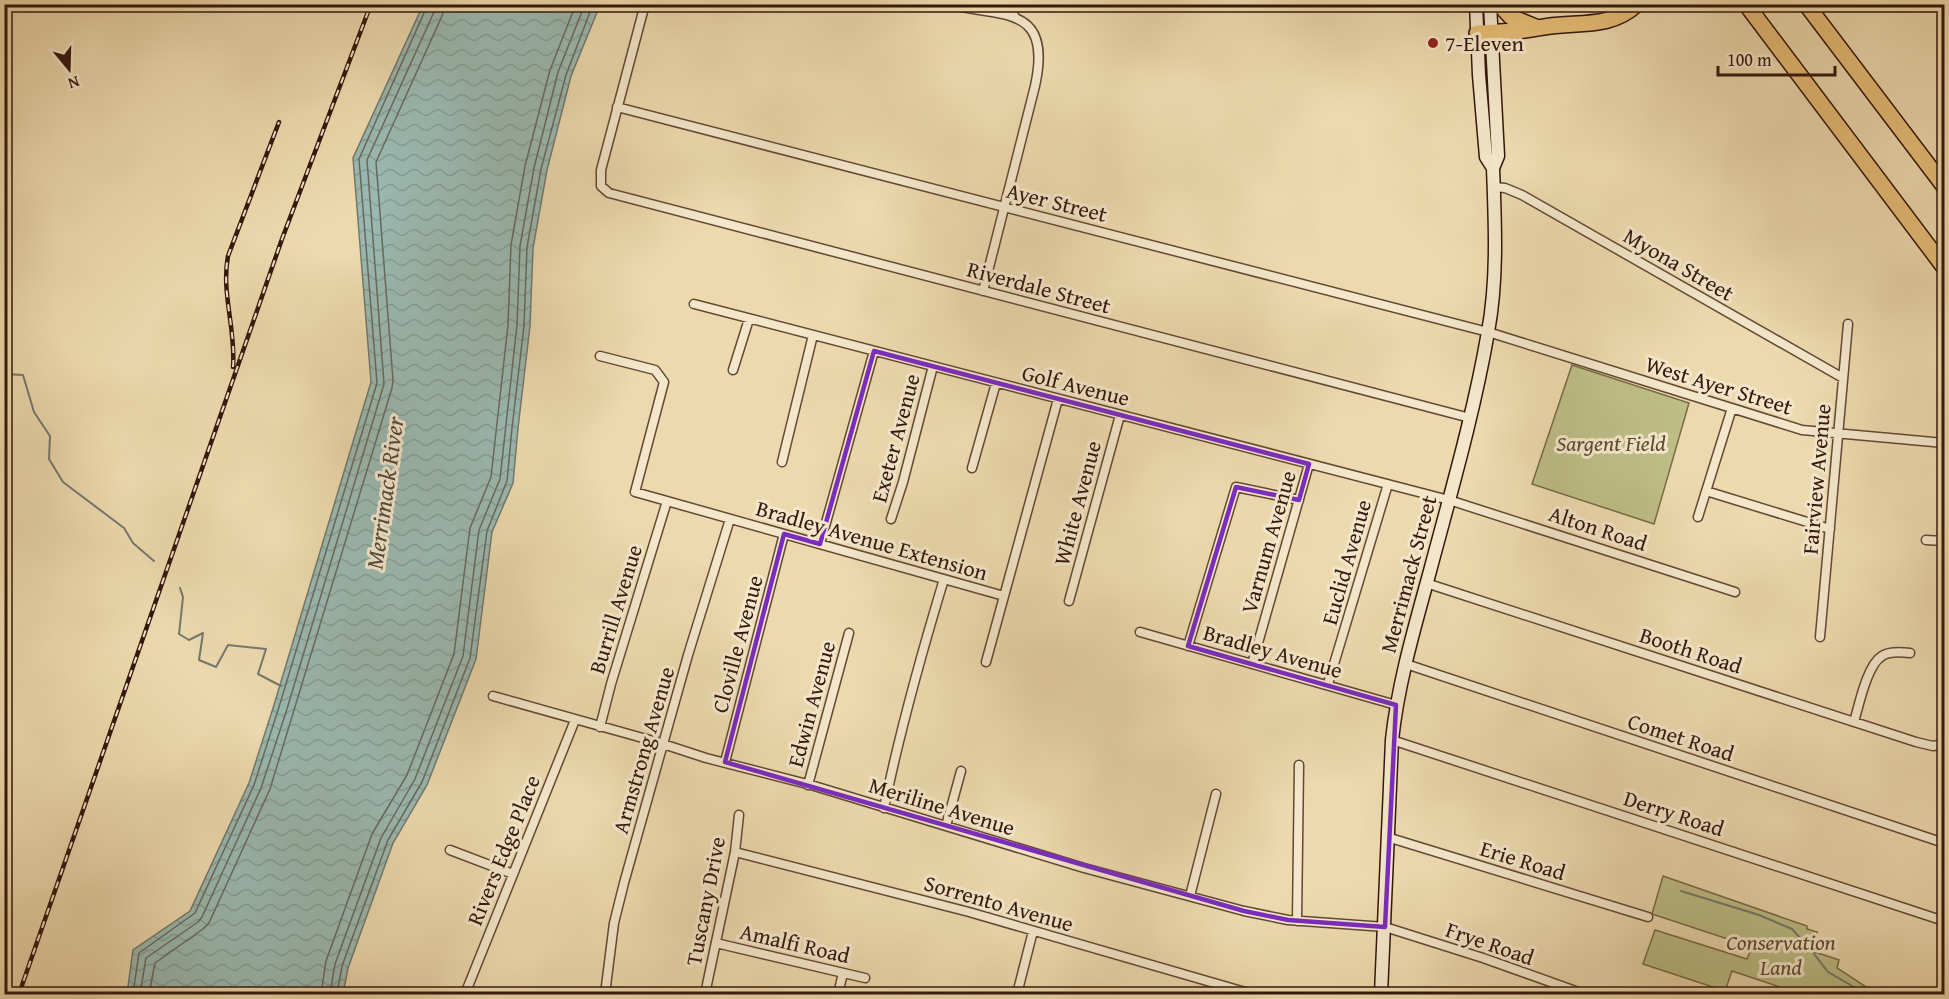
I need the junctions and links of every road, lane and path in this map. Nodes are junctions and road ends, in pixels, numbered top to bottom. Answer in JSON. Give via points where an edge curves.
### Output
{"nodes":[{"id":1,"x":645,"y":4,"type":"edge"},
{"id":2,"x":944,"y":4,"type":"edge"},
{"id":3,"x":1007,"y":4,"type":"edge"},
{"id":4,"x":1476,"y":4,"type":"edge"},
{"id":5,"x":1490,"y":4,"type":"edge"},
{"id":6,"x":1499,"y":4,"type":"edge"},
{"id":7,"x":1637,"y":4,"type":"edge"},
{"id":8,"x":1746,"y":4,"type":"edge"},
{"id":9,"x":1806,"y":4,"type":"edge"},
{"id":10,"x":1015,"y":16,"type":"junction"},
{"id":11,"x":1538,"y":28,"type":"junction"},
{"id":12,"x":1484,"y":33,"type":"junction"},
{"id":13,"x":617,"y":107,"type":"junction"},
{"id":14,"x":1944,"y":186,"type":"edge"},
{"id":15,"x":1494,"y":187,"type":"junction"},
{"id":16,"x":1004,"y":207,"type":"junction"},
{"id":17,"x":1944,"y":267,"type":"edge"},
{"id":18,"x":983,"y":291,"type":"junction"},
{"id":19,"x":694,"y":304,"type":"dead end"},
{"id":20,"x":749,"y":319,"type":"junction"},
{"id":21,"x":1848,"y":324,"type":"dead end"},
{"id":22,"x":1488,"y":332,"type":"junction"},
{"id":23,"x":813,"y":335,"type":"junction"},
{"id":24,"x":874,"y":351,"type":"junction"},
{"id":25,"x":600,"y":356,"type":"dead end"},
{"id":26,"x":933,"y":366,"type":"junction"},
{"id":27,"x":733,"y":370,"type":"dead end"},
{"id":28,"x":1843,"y":378,"type":"junction"},
{"id":29,"x":996,"y":383,"type":"junction"},
{"id":30,"x":1058,"y":399,"type":"junction"},
{"id":31,"x":1732,"y":408,"type":"junction"},
{"id":32,"x":1120,"y":415,"type":"junction"},
{"id":33,"x":1470,"y":418,"type":"junction"},
{"id":34,"x":1838,"y":434,"type":"junction"},
{"id":35,"x":1944,"y":443,"type":"edge"},
{"id":36,"x":782,"y":462,"type":"dead end"},
{"id":37,"x":1309,"y":464,"type":"junction"},
{"id":38,"x":972,"y":468,"type":"dead end"},
{"id":39,"x":1388,"y":484,"type":"junction"},
{"id":40,"x":1706,"y":491,"type":"junction"},
{"id":41,"x":1299,"y":500,"type":"junction"},
{"id":42,"x":1449,"y":500,"type":"junction"},
{"id":43,"x":667,"y":501,"type":"junction"},
{"id":44,"x":1698,"y":517,"type":"dead end"},
{"id":45,"x":730,"y":519,"type":"junction"},
{"id":46,"x":891,"y":519,"type":"dead end"},
{"id":47,"x":1830,"y":529,"type":"junction"},
{"id":48,"x":784,"y":534,"type":"junction"},
{"id":49,"x":1926,"y":540,"type":"dead end"},
{"id":50,"x":1944,"y":541,"type":"edge"},
{"id":51,"x":820,"y":544,"type":"junction"},
{"id":52,"x":944,"y":579,"type":"junction"},
{"id":53,"x":1426,"y":583,"type":"junction"},
{"id":54,"x":1735,"y":592,"type":"dead end"},
{"id":55,"x":1004,"y":596,"type":"junction"},
{"id":56,"x":1069,"y":601,"type":"dead end"},
{"id":57,"x":1140,"y":632,"type":"dead end"},
{"id":58,"x":849,"y":633,"type":"dead end"},
{"id":59,"x":1820,"y":637,"type":"dead end"},
{"id":60,"x":1188,"y":646,"type":"junction"},
{"id":61,"x":1910,"y":653,"type":"dead end"},
{"id":62,"x":986,"y":662,"type":"dead end"},
{"id":63,"x":1252,"y":664,"type":"junction"},
{"id":64,"x":1406,"y":664,"type":"junction"},
{"id":65,"x":1328,"y":684,"type":"junction"},
{"id":66,"x":493,"y":696,"type":"dead end"},
{"id":67,"x":1396,"y":705,"type":"junction"},
{"id":68,"x":575,"y":720,"type":"junction"},
{"id":69,"x":1854,"y":722,"type":"junction"},
{"id":70,"x":600,"y":727,"type":"junction"},
{"id":71,"x":1392,"y":740,"type":"junction"},
{"id":72,"x":664,"y":744,"type":"junction"},
{"id":73,"x":1944,"y":744,"type":"edge"},
{"id":74,"x":724,"y":762,"type":"junction"},
{"id":75,"x":1299,"y":765,"type":"dead end"},
{"id":76,"x":961,"y":771,"type":"dead end"},
{"id":77,"x":808,"y":785,"type":"junction"},
{"id":78,"x":1216,"y":794,"type":"dead end"},
{"id":79,"x":884,"y":808,"type":"junction"},
{"id":80,"x":739,"y":815,"type":"dead end"},
{"id":81,"x":946,"y":826,"type":"junction"},
{"id":82,"x":1387,"y":837,"type":"junction"},
{"id":83,"x":1944,"y":843,"type":"edge"},
{"id":84,"x":450,"y":850,"type":"dead end"},
{"id":85,"x":735,"y":852,"type":"junction"},
{"id":86,"x":513,"y":874,"type":"junction"},
{"id":87,"x":1190,"y":896,"type":"junction"},
{"id":88,"x":1648,"y":917,"type":"dead end"},
{"id":89,"x":1297,"y":921,"type":"junction"},
{"id":90,"x":1944,"y":921,"type":"edge"},
{"id":91,"x":1385,"y":927,"type":"junction"},
{"id":92,"x":1034,"y":931,"type":"junction"},
{"id":93,"x":716,"y":943,"type":"junction"},
{"id":94,"x":843,"y":973,"type":"junction"},
{"id":95,"x":865,"y":978,"type":"dead end"},
{"id":96,"x":1234,"y":992,"type":"edge"},
{"id":97,"x":465,"y":994,"type":"edge"},
{"id":98,"x":605,"y":994,"type":"edge"},
{"id":99,"x":705,"y":994,"type":"edge"},
{"id":100,"x":838,"y":994,"type":"edge"},
{"id":101,"x":965,"y":994,"type":"edge"},
{"id":102,"x":981,"y":994,"type":"edge"},
{"id":103,"x":1017,"y":994,"type":"edge"},
{"id":104,"x":1252,"y":994,"type":"edge"},
{"id":105,"x":1382,"y":994,"type":"edge"},
{"id":106,"x":1584,"y":994,"type":"edge"}],
"edges":[{"from":1,"to":13,"type":"street"},
{"from":2,"to":10,"type":"street"},
{"from":3,"to":10,"type":"street"},
{"from":4,"to":12,"type":"main road"},
{"from":5,"to":12,"type":"main road"},
{"from":6,"to":11,"type":"highway","via":[[1511,17]]},
{"from":7,"to":11,"type":"highway","via":[[1606,22]]},
{"from":8,"to":17,"type":"highway"},
{"from":9,"to":14,"type":"highway"},
{"from":10,"to":16,"type":"street","via":[[1035,33],[1039,44],[1038,71]]},
{"from":11,"to":12,"type":"highway"},
{"from":12,"to":15,"type":"main road","name":"Merrimack Street","via":[[1498,156],[1493,168]]},
{"from":13,"to":16,"type":"street","name":"Ayer Street"},
{"from":13,"to":18,"type":"street","name":"Riverdale Street","via":[[602,170],[601,186],[609,193]]},
{"from":15,"to":22,"type":"main road","name":"Merrimack Street","via":[[1494,279]]},
{"from":15,"to":28,"type":"street","name":"Myona Street","via":[[1522,195]]},
{"from":16,"to":18,"type":"street"},
{"from":16,"to":22,"type":"street","name":"Ayer Street"},
{"from":18,"to":33,"type":"street","name":"Riverdale Street"},
{"from":19,"to":20,"type":"street","name":"Golf Avenue"},
{"from":20,"to":23,"type":"street","name":"Golf Avenue"},
{"from":20,"to":27,"type":"street"},
{"from":21,"to":28,"type":"street","name":"Fairview Avenue"},
{"from":22,"to":31,"type":"street","name":"West Ayer Street"},
{"from":22,"to":33,"type":"main road","name":"Merrimack Street"},
{"from":23,"to":24,"type":"street","name":"Golf Avenue"},
{"from":23,"to":36,"type":"street"},
{"from":24,"to":26,"type":"street","name":"Golf Avenue"},
{"from":24,"to":51,"type":"street"},
{"from":25,"to":43,"type":"street","via":[[651,369],[661,377],[663,388],[635,492]]},
{"from":26,"to":29,"type":"street","name":"Golf Avenue"},
{"from":26,"to":46,"type":"street","name":"Exeter Avenue"},
{"from":28,"to":34,"type":"street","name":"Fairview Avenue"},
{"from":29,"to":30,"type":"street","name":"Golf Avenue"},
{"from":29,"to":38,"type":"street"},
{"from":30,"to":32,"type":"street","name":"Golf Avenue"},
{"from":30,"to":55,"type":"street"},
{"from":31,"to":34,"type":"street","name":"West Ayer Street","via":[[1802,430]]},
{"from":31,"to":40,"type":"street"},
{"from":32,"to":37,"type":"street","name":"Golf Avenue"},
{"from":32,"to":56,"type":"street","name":"White Avenue"},
{"from":33,"to":42,"type":"main road","name":"Merrimack Street"},
{"from":34,"to":35,"type":"street","name":"West Ayer Street"},
{"from":34,"to":47,"type":"street","name":"Fairview Avenue"},
{"from":37,"to":39,"type":"street","name":"Golf Avenue"},
{"from":37,"to":41,"type":"street","name":"Varnum Avenue"},
{"from":39,"to":42,"type":"street","name":"Golf Avenue"},
{"from":39,"to":65,"type":"street","name":"Euclid Avenue"},
{"from":40,"to":44,"type":"street"},
{"from":40,"to":47,"type":"street"},
{"from":41,"to":60,"type":"street","via":[[1236,487]]},
{"from":41,"to":63,"type":"street","name":"Varnum Avenue"},
{"from":42,"to":53,"type":"main road","name":"Merrimack Street"},
{"from":42,"to":54,"type":"street","name":"Alton Road"},
{"from":43,"to":45,"type":"street"},
{"from":43,"to":70,"type":"street","name":"Burrill Avenue"},
{"from":45,"to":48,"type":"street","name":"Bradley Avenue Extension"},
{"from":45,"to":72,"type":"street","name":"Armstrong Avenue"},
{"from":47,"to":59,"type":"street","name":"Fairview Avenue"},
{"from":48,"to":51,"type":"street","name":"Bradley Avenue Extension"},
{"from":48,"to":74,"type":"street","name":"Cloville Avenue"},
{"from":49,"to":50,"type":"street"},
{"from":51,"to":52,"type":"street","name":"Bradley Avenue Extension"},
{"from":52,"to":55,"type":"street","name":"Bradley Avenue Extension"},
{"from":52,"to":79,"type":"street","via":[[916,672]]},
{"from":53,"to":64,"type":"main road","name":"Merrimack Street"},
{"from":53,"to":69,"type":"street","name":"Booth Road"},
{"from":55,"to":62,"type":"street"},
{"from":57,"to":60,"type":"street","name":"Bradley Avenue"},
{"from":58,"to":77,"type":"street","name":"Edwin Avenue"},
{"from":60,"to":63,"type":"street","name":"Bradley Avenue"},
{"from":61,"to":69,"type":"street","via":[[1888,653],[1874,664]]},
{"from":63,"to":65,"type":"street","name":"Bradley Avenue"},
{"from":64,"to":67,"type":"main road","name":"Merrimack Street"},
{"from":64,"to":83,"type":"street","name":"Comet Road"},
{"from":65,"to":67,"type":"street","name":"Bradley Avenue"},
{"from":66,"to":68,"type":"street","name":"Meriline Avenue"},
{"from":67,"to":71,"type":"main road","name":"Merrimack Street"},
{"from":68,"to":70,"type":"street","name":"Meriline Avenue"},
{"from":68,"to":86,"type":"street","name":"Rivers Edge Place"},
{"from":69,"to":73,"type":"street","name":"Booth Road","via":[[1925,745]]},
{"from":70,"to":72,"type":"street","name":"Meriline Avenue"},
{"from":71,"to":82,"type":"main road","name":"Merrimack Street"},
{"from":71,"to":90,"type":"street","name":"Derry Road"},
{"from":72,"to":74,"type":"street","name":"Meriline Avenue"},
{"from":72,"to":98,"type":"street","name":"Armstrong Avenue","via":[[614,923]]},
{"from":74,"to":77,"type":"street","name":"Meriline Avenue"},
{"from":75,"to":89,"type":"street"},
{"from":76,"to":81,"type":"street"},
{"from":77,"to":79,"type":"street","name":"Meriline Avenue"},
{"from":78,"to":87,"type":"street"},
{"from":79,"to":81,"type":"street","name":"Meriline Avenue"},
{"from":80,"to":85,"type":"street","name":"Tuscany Drive"},
{"from":81,"to":87,"type":"street","name":"Meriline Avenue"},
{"from":82,"to":88,"type":"street","name":"Erie Road"},
{"from":82,"to":91,"type":"main road","name":"Merrimack Street"},
{"from":84,"to":86,"type":"street"},
{"from":85,"to":92,"type":"street","name":"Sorrento Avenue"},
{"from":85,"to":93,"type":"street","name":"Tuscany Drive"},
{"from":86,"to":97,"type":"street","name":"Rivers Edge Place"},
{"from":87,"to":89,"type":"street","name":"Meriline Avenue"},
{"from":89,"to":91,"type":"street","name":"Meriline Avenue"},
{"from":91,"to":105,"type":"main road","name":"Merrimack Street"},
{"from":91,"to":106,"type":"street","name":"Frye Road"},
{"from":92,"to":96,"type":"street","name":"Sorrento Avenue"},
{"from":92,"to":103,"type":"street"},
{"from":93,"to":94,"type":"street","name":"Amalfi Road"},
{"from":93,"to":99,"type":"street","name":"Tuscany Drive"},
{"from":94,"to":95,"type":"street","name":"Amalfi Road"},
{"from":94,"to":100,"type":"street"},
{"from":96,"to":104,"type":"street","name":"Sorrento Avenue"},
{"from":101,"to":102,"type":"street"}]}
